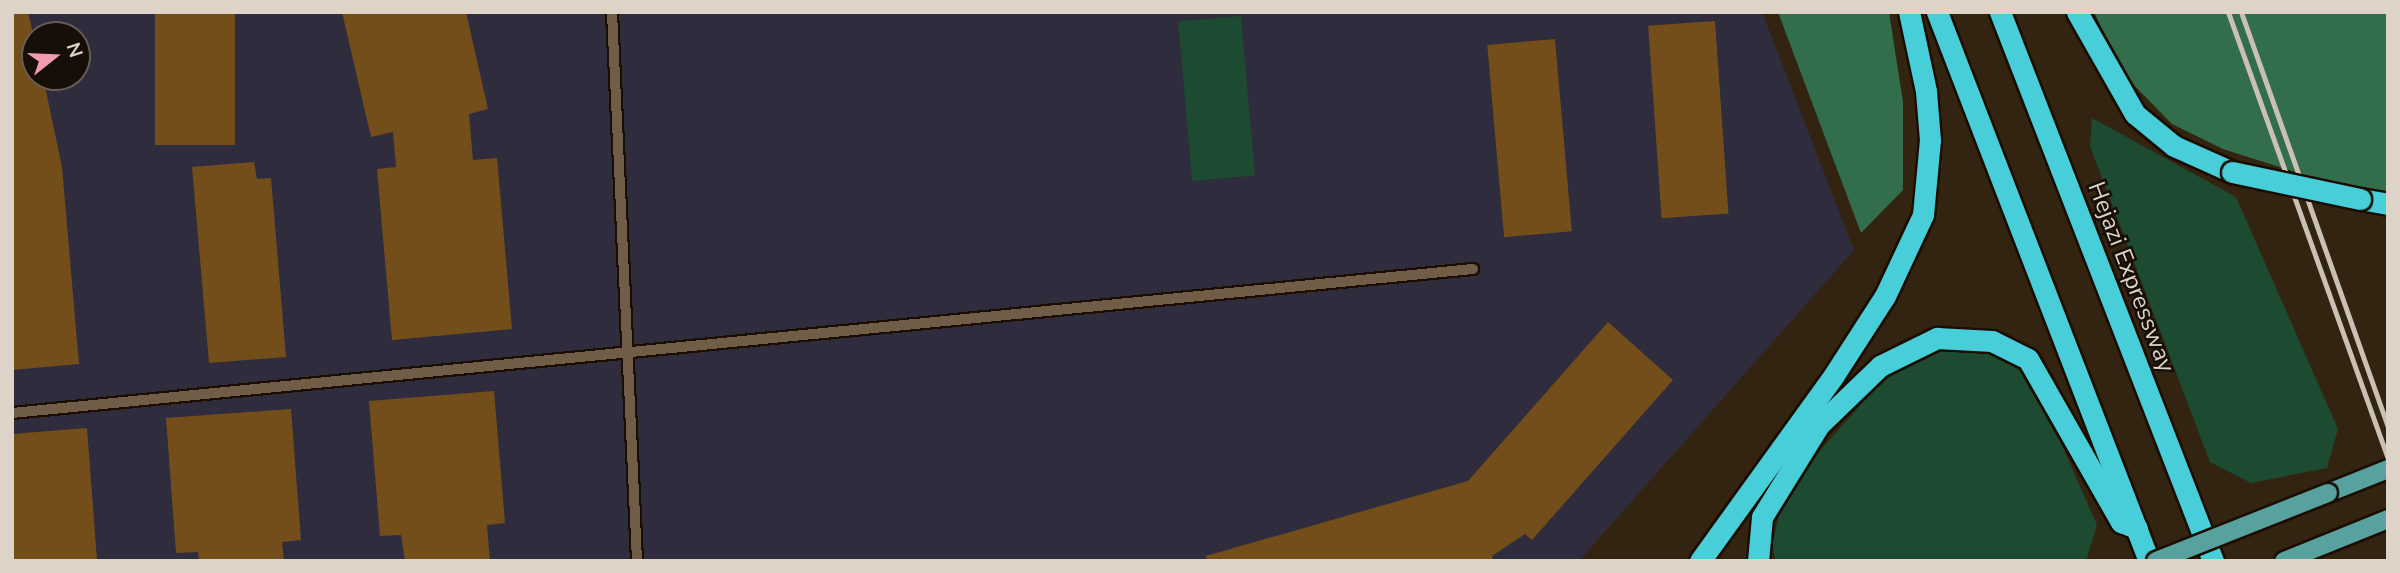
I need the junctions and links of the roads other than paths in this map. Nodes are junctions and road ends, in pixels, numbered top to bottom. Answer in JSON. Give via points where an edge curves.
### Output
{"nodes":[{"id":1,"x":612,"y":12,"type":"edge"},
{"id":2,"x":1909,"y":12,"type":"edge"},
{"id":3,"x":1937,"y":12,"type":"edge"},
{"id":4,"x":2000,"y":12,"type":"edge"},
{"id":5,"x":2077,"y":12,"type":"edge"},
{"id":6,"x":2388,"y":204,"type":"edge"},
{"id":7,"x":1473,"y":269,"type":"dead end"},
{"id":8,"x":628,"y":349,"type":"junction"},
{"id":9,"x":12,"y":412,"type":"edge"},
{"id":10,"x":2388,"y":469,"type":"edge"},
{"id":11,"x":2388,"y":519,"type":"edge"},
{"id":12,"x":2137,"y":528,"type":"junction"},
{"id":13,"x":636,"y":561,"type":"edge"},
{"id":14,"x":1700,"y":561,"type":"edge"},
{"id":15,"x":1758,"y":561,"type":"edge"},
{"id":16,"x":2149,"y":561,"type":"edge"},
{"id":17,"x":2156,"y":561,"type":"edge"},
{"id":18,"x":2213,"y":561,"type":"edge"},
{"id":19,"x":2284,"y":561,"type":"edge"}],
"edges":[{"from":1,"to":8,"type":"lane"},
{"from":2,"to":14,"type":"highway","via":[[1926,91],[1930,140],[1923,215],[1885,296]]},
{"from":3,"to":12,"type":"highway"},
{"from":4,"to":18,"type":"highway","name":"Hejazi Expressway"},
{"from":5,"to":6,"type":"highway","bridge":true,"via":[[2135,114],[2174,146],[2232,172]]},
{"from":7,"to":8,"type":"lane"},
{"from":8,"to":9,"type":"lane"},
{"from":8,"to":13,"type":"lane"},
{"from":10,"to":17,"type":"main road","bridge":true},
{"from":11,"to":19,"type":"main road"},
{"from":12,"to":15,"type":"highway","via":[[2121,522],[2028,359],[1992,341],[1937,338],[1880,366],[1819,425],[1762,517]]},
{"from":12,"to":16,"type":"highway"}]}
